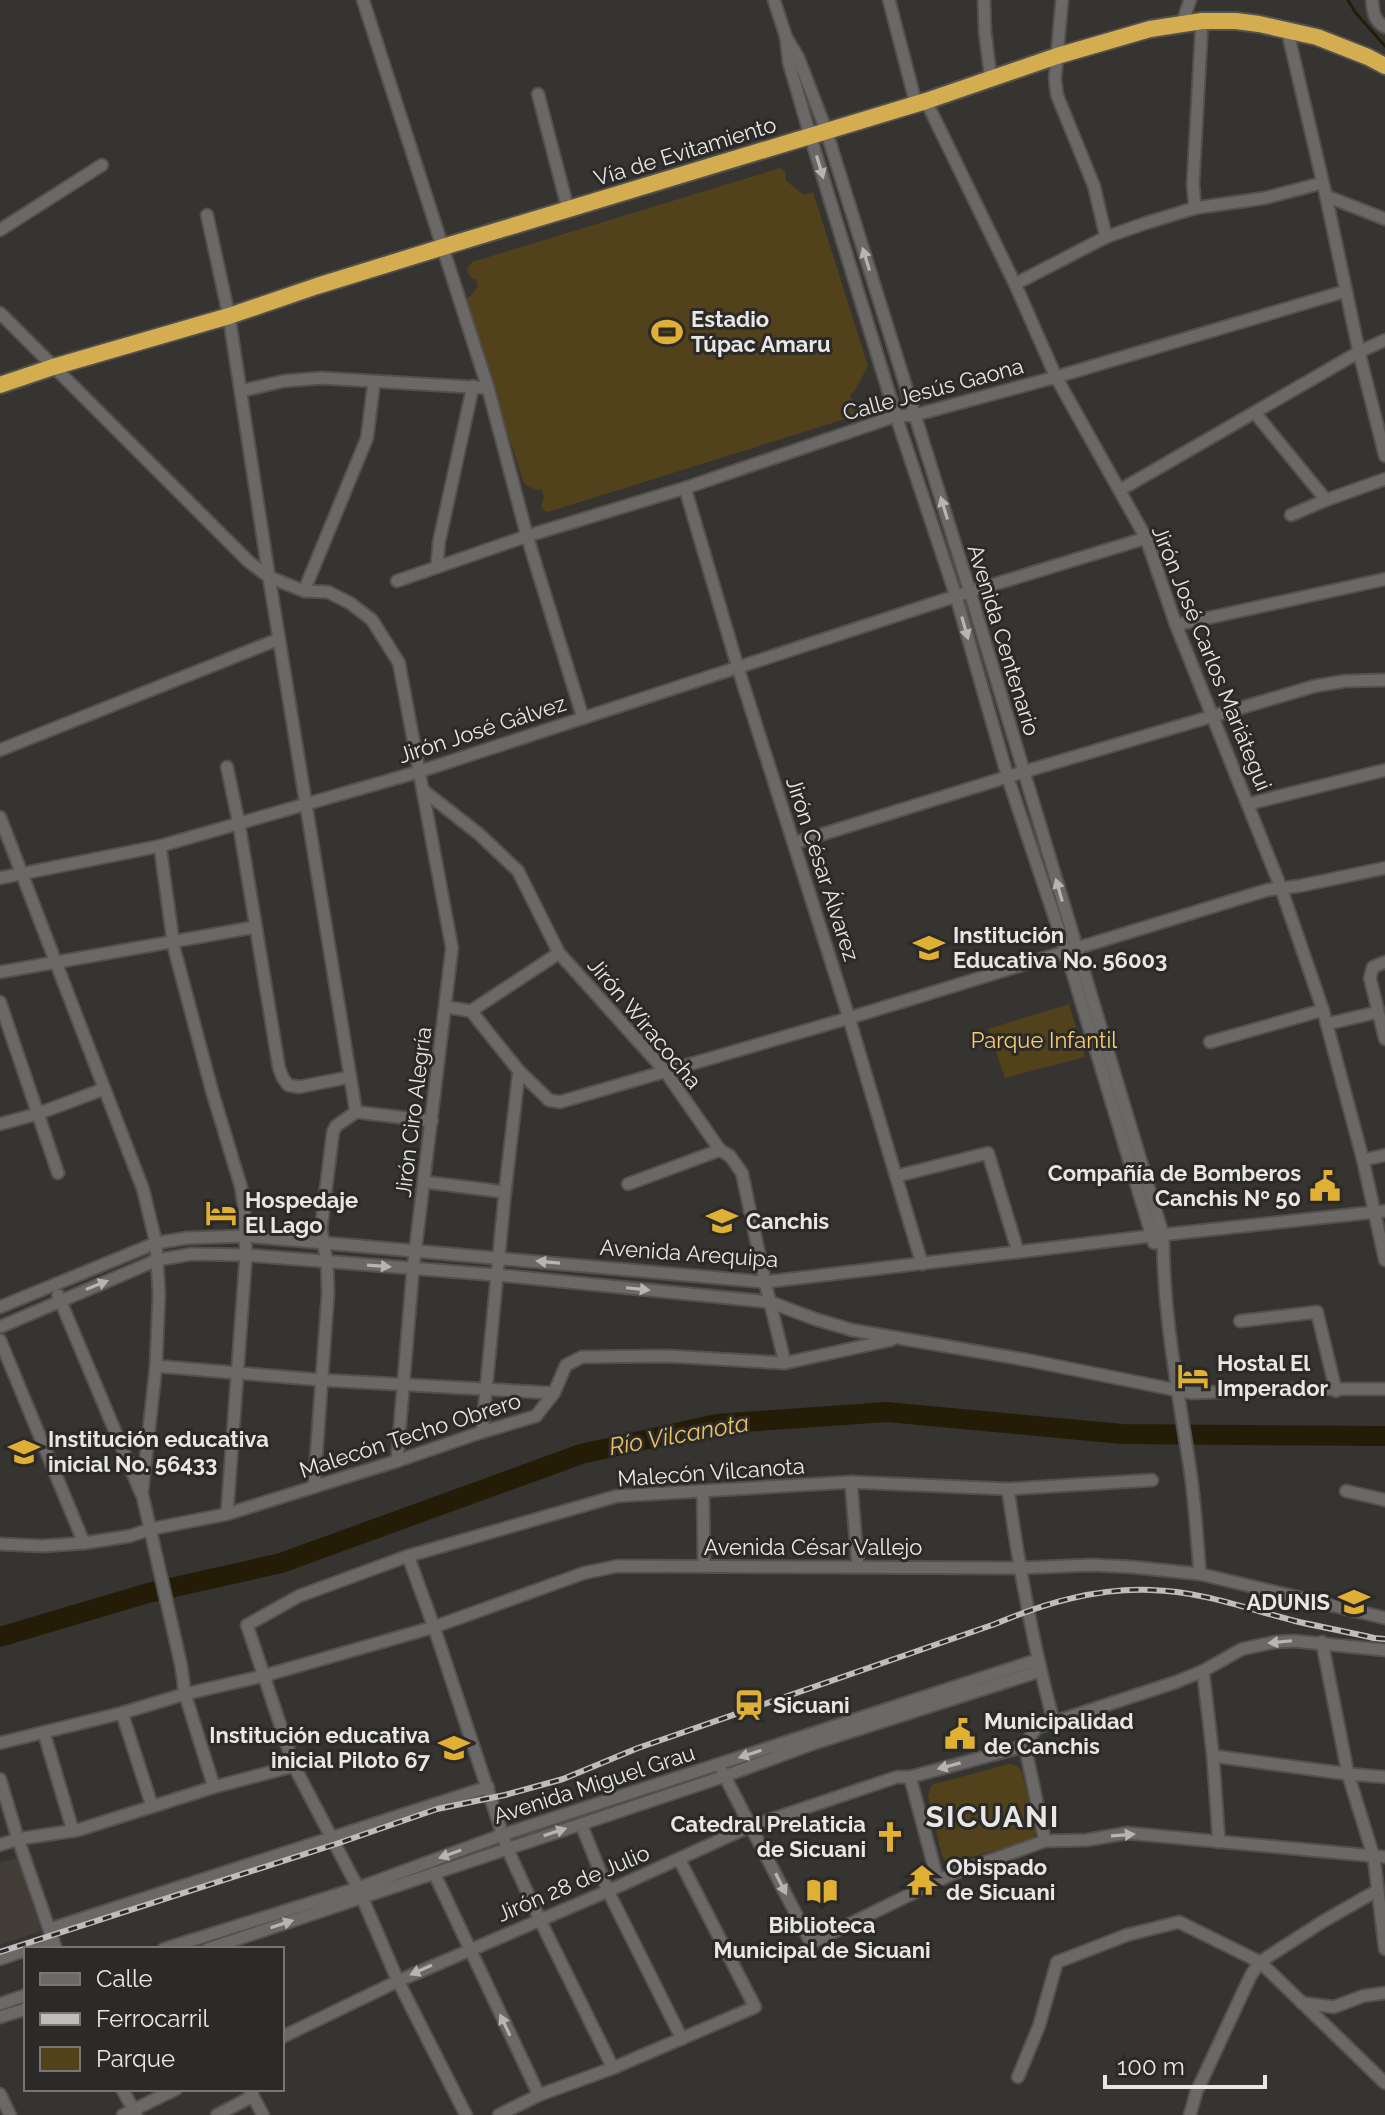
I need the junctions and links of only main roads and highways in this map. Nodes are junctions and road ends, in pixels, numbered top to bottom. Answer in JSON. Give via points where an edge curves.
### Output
{"nodes":[{"id":1,"x":1385,"y":66,"type":"edge"},
{"id":2,"x":0,"y":385,"type":"edge"}],
"edges":[{"from":1,"to":2,"type":"highway","name":"Vía de Evitamiento","via":[[1287,29],[1236,21],[1150,29]]}]}
